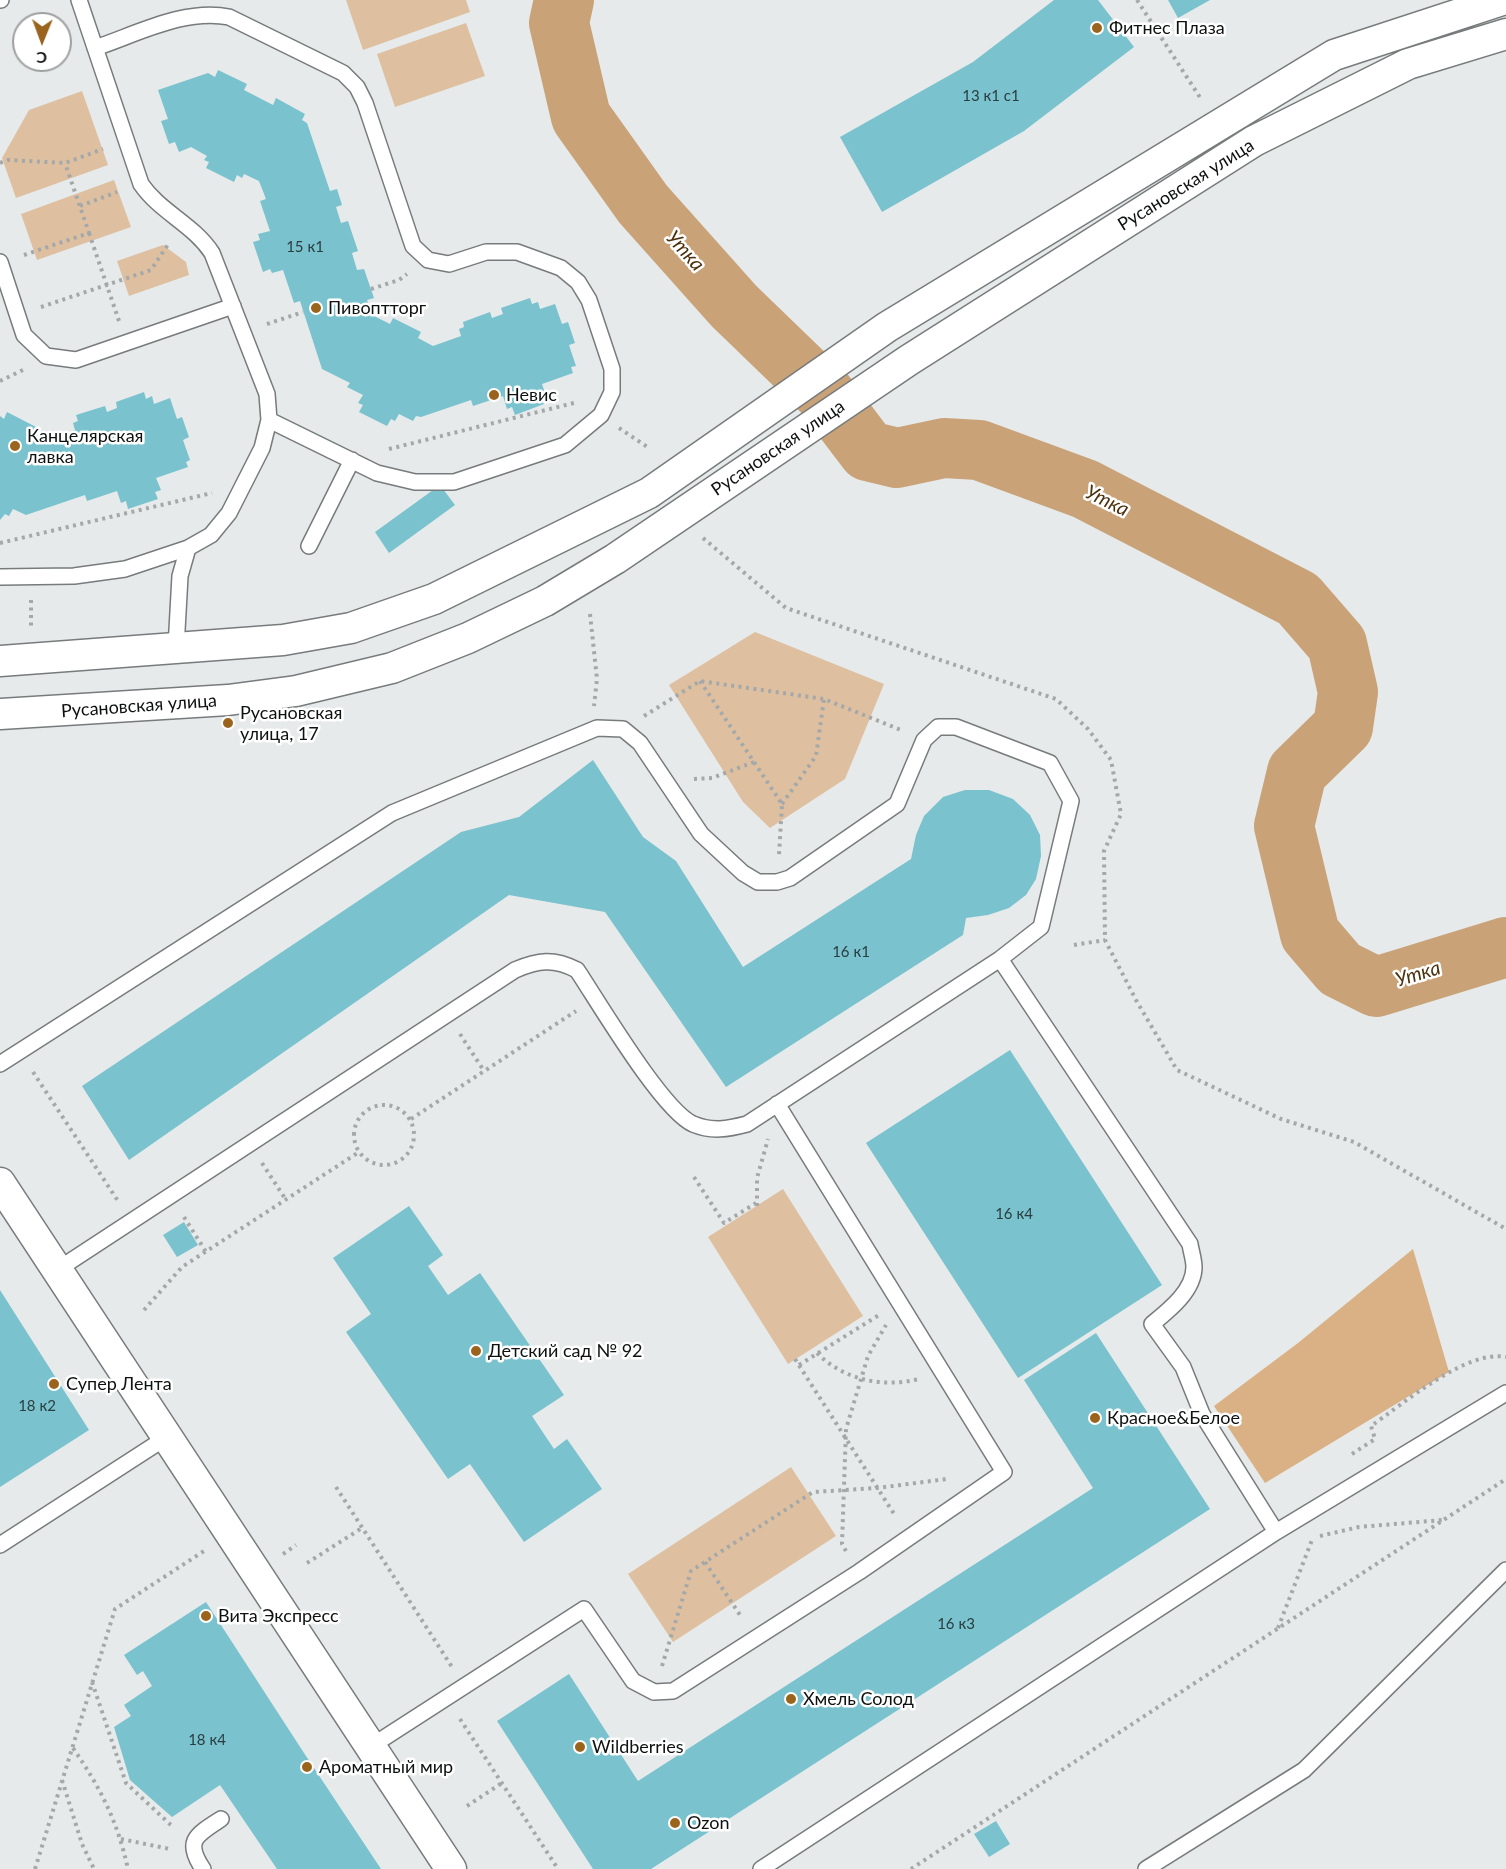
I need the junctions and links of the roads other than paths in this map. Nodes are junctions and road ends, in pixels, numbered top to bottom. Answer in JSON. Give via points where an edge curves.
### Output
{"nodes":[{"id":1,"x":79,"y":0,"type":"edge"},
{"id":2,"x":1502,"y":0,"type":"edge"},
{"id":3,"x":1455,"y":7,"type":"edge"},
{"id":4,"x":1506,"y":34,"type":"edge"},
{"id":5,"x":95,"y":48,"type":"junction"},
{"id":6,"x":0,"y":262,"type":"edge"},
{"id":7,"x":233,"y":306,"type":"junction"},
{"id":8,"x":269,"y":420,"type":"junction"},
{"id":9,"x":352,"y":460,"type":"junction"},
{"id":10,"x":309,"y":546,"type":"dead end"},
{"id":11,"x":188,"y":548,"type":"junction"},
{"id":12,"x":0,"y":577,"type":"edge"},
{"id":13,"x":176,"y":648,"type":"junction"},
{"id":14,"x":0,"y":661,"type":"edge"},
{"id":15,"x":0,"y":714,"type":"edge"},
{"id":16,"x":1000,"y":959,"type":"junction"},
{"id":17,"x":0,"y":1064,"type":"edge"},
{"id":18,"x":777,"y":1104,"type":"junction"},
{"id":19,"x":0,"y":1184,"type":"edge"},
{"id":20,"x":57,"y":1270,"type":"junction"},
{"id":21,"x":1506,"y":1392,"type":"edge"},
{"id":22,"x":167,"y":1437,"type":"junction"},
{"id":23,"x":1276,"y":1532,"type":"junction"},
{"id":24,"x":0,"y":1545,"type":"edge"},
{"id":25,"x":1506,"y":1570,"type":"edge"},
{"id":26,"x":370,"y":1747,"type":"junction"},
{"id":27,"x":221,"y":1819,"type":"dead end"},
{"id":28,"x":203,"y":1869,"type":"edge"},
{"id":29,"x":451,"y":1869,"type":"edge"},
{"id":30,"x":761,"y":1869,"type":"edge"},
{"id":31,"x":1146,"y":1869,"type":"edge"}],
"edges":[{"from":1,"to":5,"type":"lane"},
{"from":2,"to":3,"type":"street","name":"Русановская улица"},
{"from":3,"to":13,"type":"street","name":"Русановская улица","via":[[1334,55],[887,327],[649,493],[434,599],[351,628],[283,640]]},
{"from":4,"to":15,"type":"street","name":"Русановская улица","via":[[1408,64],[1254,141],[909,360],[615,559],[545,601],[468,638],[392,668],[296,691],[228,700]]},
{"from":5,"to":7,"type":"lane","via":[[141,184],[150,197],[201,236]]},
{"from":5,"to":9,"type":"lane","via":[[192,16],[210,13],[229,17],[343,73],[357,87],[412,246],[428,260],[449,264],[486,252],[517,252],[561,268],[578,282],[589,300],[612,369],[612,392],[601,416],[565,445],[454,482],[415,482],[377,473]]},
{"from":6,"to":7,"type":"lane","via":[[24,335],[46,356],[76,360]]},
{"from":7,"to":8,"type":"lane","via":[[267,394]]},
{"from":8,"to":9,"type":"lane"},
{"from":8,"to":11,"type":"lane","via":[[262,448],[229,513],[211,535]]},
{"from":9,"to":10,"type":"lane"},
{"from":11,"to":12,"type":"lane","via":[[125,569],[74,576]]},
{"from":11,"to":13,"type":"lane","via":[[180,576]]},
{"from":13,"to":14,"type":"street","name":"Русановская улица"},
{"from":16,"to":17,"type":"lane","via":[[1041,927],[1071,801],[1050,763],[957,727],[938,727],[924,740],[897,804],[790,878],[758,882],[701,834],[640,743],[623,729],[597,728],[392,813]]},
{"from":16,"to":18,"type":"lane"},
{"from":16,"to":23,"type":"lane","via":[[1190,1244],[1194,1269],[1185,1291],[1152,1324],[1183,1367],[1202,1414]]},
{"from":18,"to":20,"type":"lane","via":[[747,1124],[720,1131],[692,1123],[669,1106],[577,970],[560,961],[535,961],[515,970]]},
{"from":18,"to":26,"type":"lane","via":[[1004,1472],[859,1572],[673,1691],[654,1692],[633,1681],[584,1610]]},
{"from":19,"to":20,"type":"street"},
{"from":20,"to":22,"type":"street"},
{"from":21,"to":23,"type":"lane"},
{"from":22,"to":24,"type":"lane"},
{"from":22,"to":26,"type":"street"},
{"from":23,"to":30,"type":"lane"},
{"from":25,"to":31,"type":"lane","via":[[1304,1770]]},
{"from":26,"to":29,"type":"street"},
{"from":27,"to":28,"type":"lane","via":[[198,1834],[193,1844],[194,1855]]}]}
